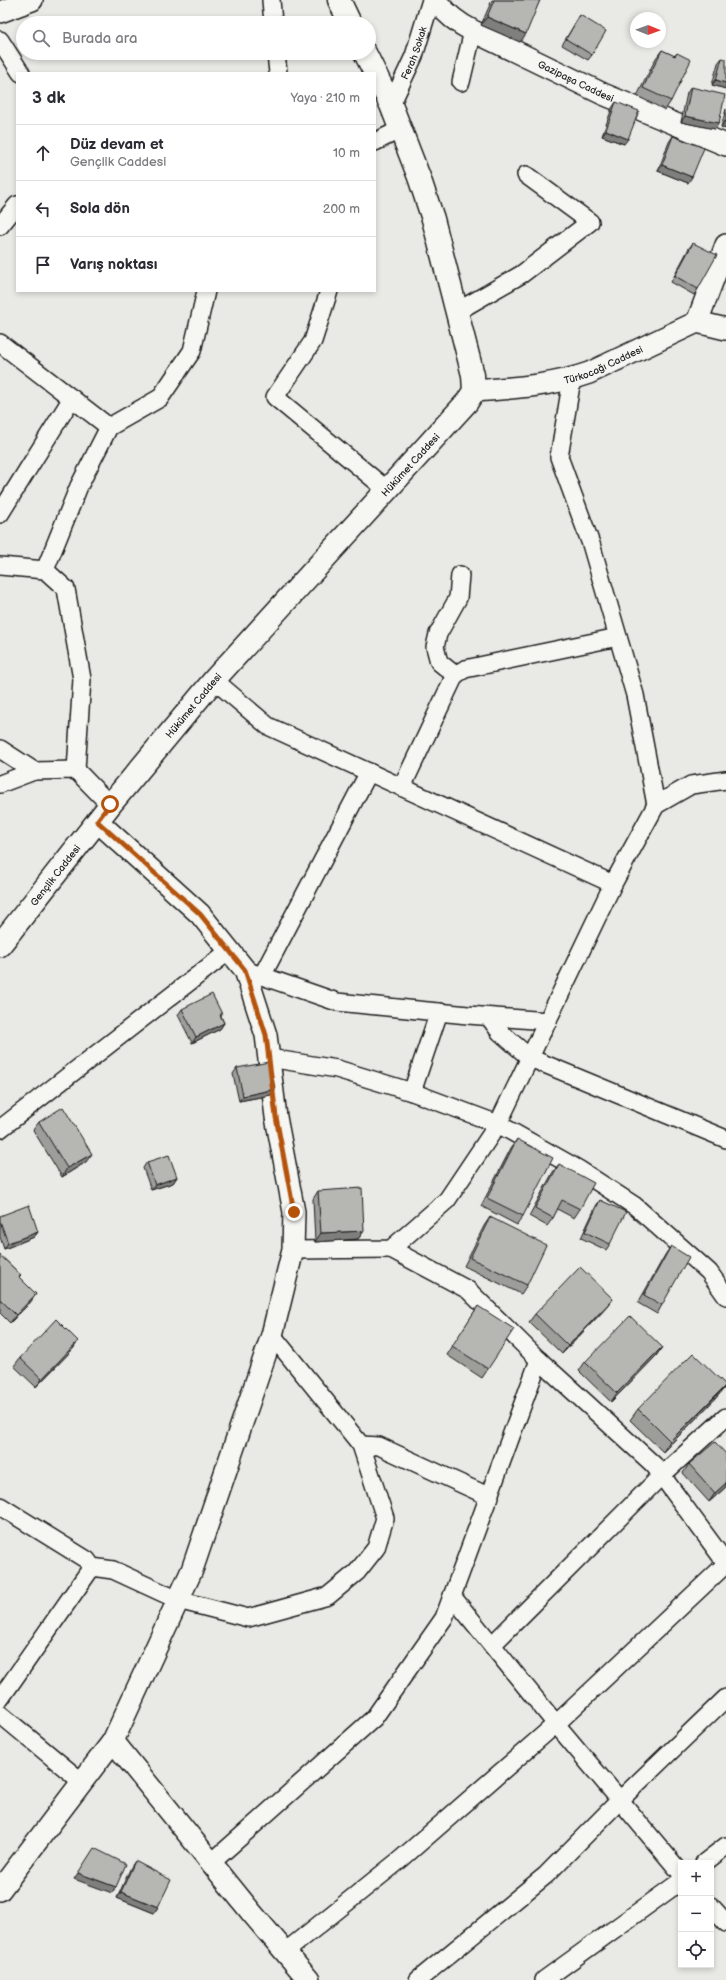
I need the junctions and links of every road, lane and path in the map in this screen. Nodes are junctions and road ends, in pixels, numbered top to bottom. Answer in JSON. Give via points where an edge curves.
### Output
{"nodes":[{"id":1,"x":32,"y":0,"type":"edge"},
{"id":2,"x":271,"y":0,"type":"edge"},
{"id":3,"x":338,"y":0,"type":"edge"},
{"id":4,"x":431,"y":0,"type":"edge"},
{"id":5,"x":436,"y":0,"type":"edge"},
{"id":6,"x":0,"y":12,"type":"edge"},
{"id":7,"x":272,"y":16,"type":"edge"},
{"id":8,"x":346,"y":16,"type":"edge"},
{"id":9,"x":473,"y":31,"type":"junction"},
{"id":10,"x":0,"y":40,"type":"edge"},
{"id":11,"x":277,"y":60,"type":"edge"},
{"id":12,"x":368,"y":60,"type":"edge"},
{"id":13,"x":20,"y":72,"type":"edge"},
{"id":14,"x":278,"y":72,"type":"edge"},
{"id":15,"x":374,"y":72,"type":"edge"},
{"id":16,"x":376,"y":75,"type":"edge"},
{"id":17,"x":461,"y":82,"type":"dead end"},
{"id":18,"x":391,"y":105,"type":"junction"},
{"id":19,"x":401,"y":129,"type":"junction"},
{"id":20,"x":376,"y":142,"type":"edge"},
{"id":21,"x":726,"y":145,"type":"edge"},
{"id":22,"x":526,"y":175,"type":"dead end"},
{"id":23,"x":16,"y":206,"type":"edge"},
{"id":24,"x":0,"y":226,"type":"edge"},
{"id":25,"x":726,"y":245,"type":"edge"},
{"id":26,"x":206,"y":292,"type":"edge"},
{"id":27,"x":329,"y":292,"type":"edge"},
{"id":28,"x":456,"y":312,"type":"junction"},
{"id":29,"x":697,"y":322,"type":"junction"},
{"id":30,"x":726,"y":329,"type":"edge"},
{"id":31,"x":0,"y":343,"type":"edge"},
{"id":32,"x":572,"y":379,"type":"junction"},
{"id":33,"x":474,"y":391,"type":"junction"},
{"id":34,"x":72,"y":398,"type":"junction"},
{"id":35,"x":109,"y":427,"type":"junction"},
{"id":36,"x":387,"y":490,"type":"junction"},
{"id":37,"x":0,"y":514,"type":"edge"},
{"id":38,"x":0,"y":566,"type":"edge"},
{"id":39,"x":45,"y":570,"type":"junction"},
{"id":40,"x":460,"y":575,"type":"dead end"},
{"id":41,"x":618,"y":637,"type":"junction"},
{"id":42,"x":455,"y":675,"type":"junction"},
{"id":43,"x":214,"y":680,"type":"junction"},
{"id":44,"x":0,"y":749,"type":"edge"},
{"id":45,"x":76,"y":770,"type":"junction"},
{"id":46,"x":34,"y":771,"type":"junction"},
{"id":47,"x":369,"y":772,"type":"junction"},
{"id":48,"x":726,"y":780,"type":"edge"},
{"id":49,"x":0,"y":784,"type":"edge"},
{"id":50,"x":402,"y":787,"type":"junction"},
{"id":51,"x":656,"y":805,"type":"junction"},
{"id":52,"x":104,"y":813,"type":"junction"},
{"id":53,"x":613,"y":884,"type":"junction"},
{"id":54,"x":0,"y":945,"type":"edge"},
{"id":55,"x":229,"y":950,"type":"junction"},
{"id":56,"x":253,"y":973,"type":"junction"},
{"id":57,"x":439,"y":1012,"type":"junction"},
{"id":58,"x":489,"y":1017,"type":"junction"},
{"id":59,"x":548,"y":1021,"type":"junction"},
{"id":60,"x":268,"y":1058,"type":"junction"},
{"id":61,"x":530,"y":1058,"type":"junction"},
{"id":62,"x":412,"y":1092,"type":"junction"},
{"id":63,"x":498,"y":1124,"type":"junction"},
{"id":64,"x":0,"y":1128,"type":"edge"},
{"id":65,"x":726,"y":1139,"type":"edge"},
{"id":66,"x":391,"y":1249,"type":"junction"},
{"id":67,"x":293,"y":1250,"type":"junction"},
{"id":68,"x":726,"y":1296,"type":"edge"},
{"id":69,"x":272,"y":1335,"type":"junction"},
{"id":70,"x":539,"y":1360,"type":"junction"},
{"id":71,"x":726,"y":1417,"type":"edge"},
{"id":72,"x":361,"y":1445,"type":"junction"},
{"id":73,"x":662,"y":1475,"type":"junction"},
{"id":74,"x":490,"y":1497,"type":"junction"},
{"id":75,"x":0,"y":1506,"type":"edge"},
{"id":76,"x":726,"y":1564,"type":"edge"},
{"id":77,"x":92,"y":1566,"type":"junction"},
{"id":78,"x":452,"y":1596,"type":"junction"},
{"id":79,"x":178,"y":1600,"type":"junction"},
{"id":80,"x":492,"y":1645,"type":"junction"},
{"id":81,"x":726,"y":1698,"type":"edge"},
{"id":82,"x":0,"y":1699,"type":"edge"},
{"id":83,"x":0,"y":1714,"type":"edge"},
{"id":84,"x":556,"y":1724,"type":"junction"},
{"id":85,"x":113,"y":1741,"type":"junction"},
{"id":86,"x":82,"y":1782,"type":"junction"},
{"id":87,"x":620,"y":1800,"type":"junction"},
{"id":88,"x":726,"y":1846,"type":"edge"},
{"id":89,"x":708,"y":1860,"type":"edge"},
{"id":90,"x":211,"y":1862,"type":"junction"},
{"id":91,"x":678,"y":1869,"type":"edge"},
{"id":92,"x":678,"y":1883,"type":"edge"},
{"id":93,"x":0,"y":1890,"type":"edge"},
{"id":94,"x":714,"y":1909,"type":"edge"},
{"id":95,"x":726,"y":1923,"type":"edge"},
{"id":96,"x":285,"y":1952,"type":"junction"},
{"id":97,"x":309,"y":1980,"type":"edge"},
{"id":98,"x":418,"y":1980,"type":"edge"},
{"id":99,"x":544,"y":1980,"type":"edge"}],
"edges":[{"from":1,"to":6,"type":"street"},
{"from":2,"to":7,"type":"street"},
{"from":3,"to":8,"type":"main road"},
{"from":4,"to":18,"type":"street","name":"Ferah Sokak","via":[[414,56]]},
{"from":5,"to":9,"type":"street","name":"Gazipaşa Caddesi","via":[[445,13]]},
{"from":9,"to":17,"type":"street"},
{"from":9,"to":21,"type":"street","name":"Gazipaşa Caddesi","via":[[603,94]]},
{"from":10,"to":13,"type":"street"},
{"from":11,"to":14,"type":"street"},
{"from":12,"to":15,"type":"main road"},
{"from":16,"to":18,"type":"main road"},
{"from":18,"to":19,"type":"main road"},
{"from":19,"to":20,"type":"street"},
{"from":19,"to":28,"type":"main road","via":[[433,219]]},
{"from":22,"to":28,"type":"street","via":[[590,222],[522,274]]},
{"from":23,"to":24,"type":"street"},
{"from":25,"to":29,"type":"street"},
{"from":26,"to":35,"type":"street","via":[[192,351],[160,398]]},
{"from":27,"to":36,"type":"street","via":[[312,341],[275,397]]},
{"from":28,"to":33,"type":"main road","via":[[473,375]]},
{"from":29,"to":30,"type":"street"},
{"from":29,"to":32,"type":"street","name":"Türkocağı Caddesi"},
{"from":31,"to":34,"type":"street"},
{"from":32,"to":33,"type":"street","name":"Türkocağı Caddesi"},
{"from":32,"to":41,"type":"street","via":[[559,457],[591,544]]},
{"from":33,"to":36,"type":"main road","name":"Hükümet Caddesi"},
{"from":34,"to":35,"type":"street"},
{"from":34,"to":37,"type":"street"},
{"from":35,"to":39,"type":"street","via":[[79,486]]},
{"from":36,"to":43,"type":"main road","name":"Hükümet Caddesi"},
{"from":38,"to":39,"type":"street"},
{"from":39,"to":45,"type":"street","via":[[66,589],[82,679]]},
{"from":40,"to":42,"type":"street","via":[[458,598],[438,634],[435,647],[439,662]]},
{"from":41,"to":42,"type":"street","via":[[466,669]]},
{"from":41,"to":51,"type":"street","via":[[635,695]]},
{"from":42,"to":50,"type":"street"},
{"from":43,"to":47,"type":"street","via":[[268,726]]},
{"from":43,"to":52,"type":"main road","name":"Hükümet Caddesi"},
{"from":44,"to":46,"type":"street"},
{"from":45,"to":46,"type":"street"},
{"from":45,"to":52,"type":"street"},
{"from":46,"to":49,"type":"street"},
{"from":47,"to":50,"type":"street"},
{"from":47,"to":56,"type":"street"},
{"from":48,"to":51,"type":"street","via":[[691,785]]},
{"from":50,"to":53,"type":"street"},
{"from":51,"to":53,"type":"street"},
{"from":52,"to":54,"type":"main road","name":"Gençlik Caddesi"},
{"from":52,"to":55,"type":"street","via":[[200,914]]},
{"from":53,"to":59,"type":"street"},
{"from":55,"to":56,"type":"street"},
{"from":55,"to":64,"type":"street"},
{"from":56,"to":57,"type":"street","via":[[338,1002]]},
{"from":56,"to":60,"type":"street","via":[[266,1035]]},
{"from":57,"to":58,"type":"street"},
{"from":57,"to":62,"type":"street"},
{"from":58,"to":59,"type":"street"},
{"from":58,"to":61,"type":"street","via":[[500,1032]]},
{"from":59,"to":61,"type":"street"},
{"from":60,"to":62,"type":"street","via":[[337,1069]]},
{"from":60,"to":67,"type":"street","via":[[294,1212]]},
{"from":61,"to":63,"type":"street"},
{"from":61,"to":65,"type":"street"},
{"from":62,"to":63,"type":"street"},
{"from":63,"to":66,"type":"street","via":[[447,1200]]},
{"from":63,"to":68,"type":"street","via":[[578,1169],[635,1206],[709,1272]]},
{"from":66,"to":67,"type":"street"},
{"from":66,"to":70,"type":"street","via":[[468,1290]]},
{"from":67,"to":69,"type":"street"},
{"from":69,"to":72,"type":"street"},
{"from":69,"to":79,"type":"street","via":[[192,1570]]},
{"from":70,"to":73,"type":"street"},
{"from":70,"to":74,"type":"street"},
{"from":71,"to":73,"type":"street"},
{"from":72,"to":74,"type":"street","via":[[379,1446]]},
{"from":72,"to":79,"type":"street","via":[[385,1518],[376,1548],[358,1572],[328,1596],[248,1618]]},
{"from":73,"to":76,"type":"street"},
{"from":73,"to":80,"type":"street"},
{"from":74,"to":78,"type":"street"},
{"from":75,"to":77,"type":"street","via":[[87,1560]]},
{"from":76,"to":84,"type":"street"},
{"from":77,"to":79,"type":"street","via":[[113,1570]]},
{"from":77,"to":82,"type":"street"},
{"from":78,"to":80,"type":"street"},
{"from":78,"to":90,"type":"street","via":[[444,1618],[374,1718]]},
{"from":79,"to":85,"type":"street"},
{"from":80,"to":84,"type":"street"},
{"from":81,"to":87,"type":"street"},
{"from":83,"to":86,"type":"street"},
{"from":84,"to":87,"type":"street"},
{"from":84,"to":96,"type":"street","via":[[400,1859]]},
{"from":85,"to":86,"type":"street"},
{"from":85,"to":90,"type":"street"},
{"from":86,"to":93,"type":"street"},
{"from":87,"to":91,"type":"street"},
{"from":87,"to":98,"type":"street","via":[[546,1875]]},
{"from":88,"to":89,"type":"street"},
{"from":90,"to":96,"type":"street"},
{"from":92,"to":99,"type":"street"},
{"from":94,"to":95,"type":"street"},
{"from":96,"to":97,"type":"street"}]}
